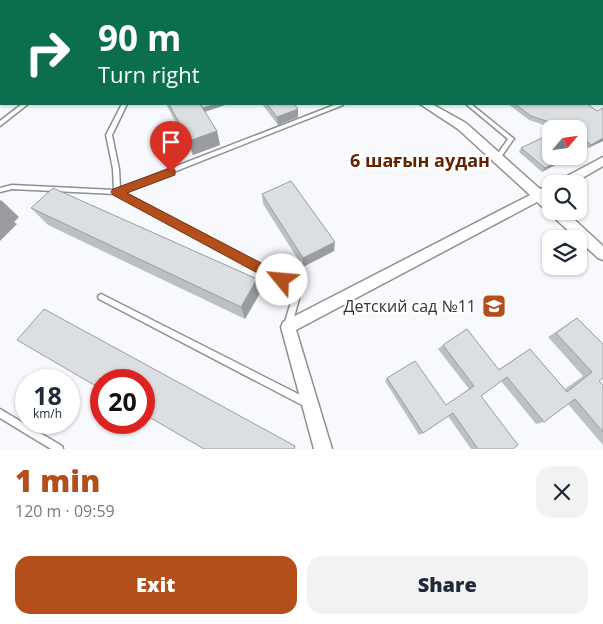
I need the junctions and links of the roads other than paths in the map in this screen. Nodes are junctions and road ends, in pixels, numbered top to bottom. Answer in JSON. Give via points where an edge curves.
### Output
{"nodes":[{"id":1,"x":24,"y":105,"type":"edge"},
{"id":2,"x":124,"y":105,"type":"edge"},
{"id":3,"x":338,"y":105,"type":"edge"},
{"id":4,"x":426,"y":105,"type":"edge"},
{"id":5,"x":469,"y":105,"type":"edge"},
{"id":6,"x":0,"y":124,"type":"edge"},
{"id":7,"x":497,"y":159,"type":"junction"},
{"id":8,"x":603,"y":161,"type":"edge"},
{"id":9,"x":578,"y":175,"type":"edge"},
{"id":10,"x":0,"y":190,"type":"edge"},
{"id":11,"x":542,"y":191,"type":"edge"},
{"id":12,"x":116,"y":192,"type":"junction"},
{"id":13,"x":542,"y":195,"type":"edge"},
{"id":14,"x":566,"y":220,"type":"edge"},
{"id":15,"x":603,"y":254,"type":"edge"},
{"id":16,"x":102,"y":298,"type":"dead end"},
{"id":17,"x":288,"y":327,"type":"junction"},
{"id":18,"x":308,"y":403,"type":"junction"},
{"id":19,"x":0,"y":413,"type":"edge"},
{"id":20,"x":59,"y":449,"type":"edge"},
{"id":21,"x":323,"y":449,"type":"edge"}],
"edges":[{"from":1,"to":6,"type":"lane"},
{"from":2,"to":12,"type":"lane","via":[[109,135],[116,170]]},
{"from":3,"to":12,"type":"lane"},
{"from":4,"to":7,"type":"street","via":[[462,126]]},
{"from":5,"to":7,"type":"lane","via":[[511,139]]},
{"from":7,"to":11,"type":"street"},
{"from":8,"to":9,"type":"street"},
{"from":10,"to":12,"type":"lane","via":[[12,187]]},
{"from":12,"to":17,"type":"lane","via":[[298,288]]},
{"from":13,"to":17,"type":"street"},
{"from":14,"to":15,"type":"street"},
{"from":16,"to":18,"type":"lane"},
{"from":17,"to":18,"type":"street"},
{"from":18,"to":21,"type":"street"},
{"from":19,"to":20,"type":"lane"}]}
